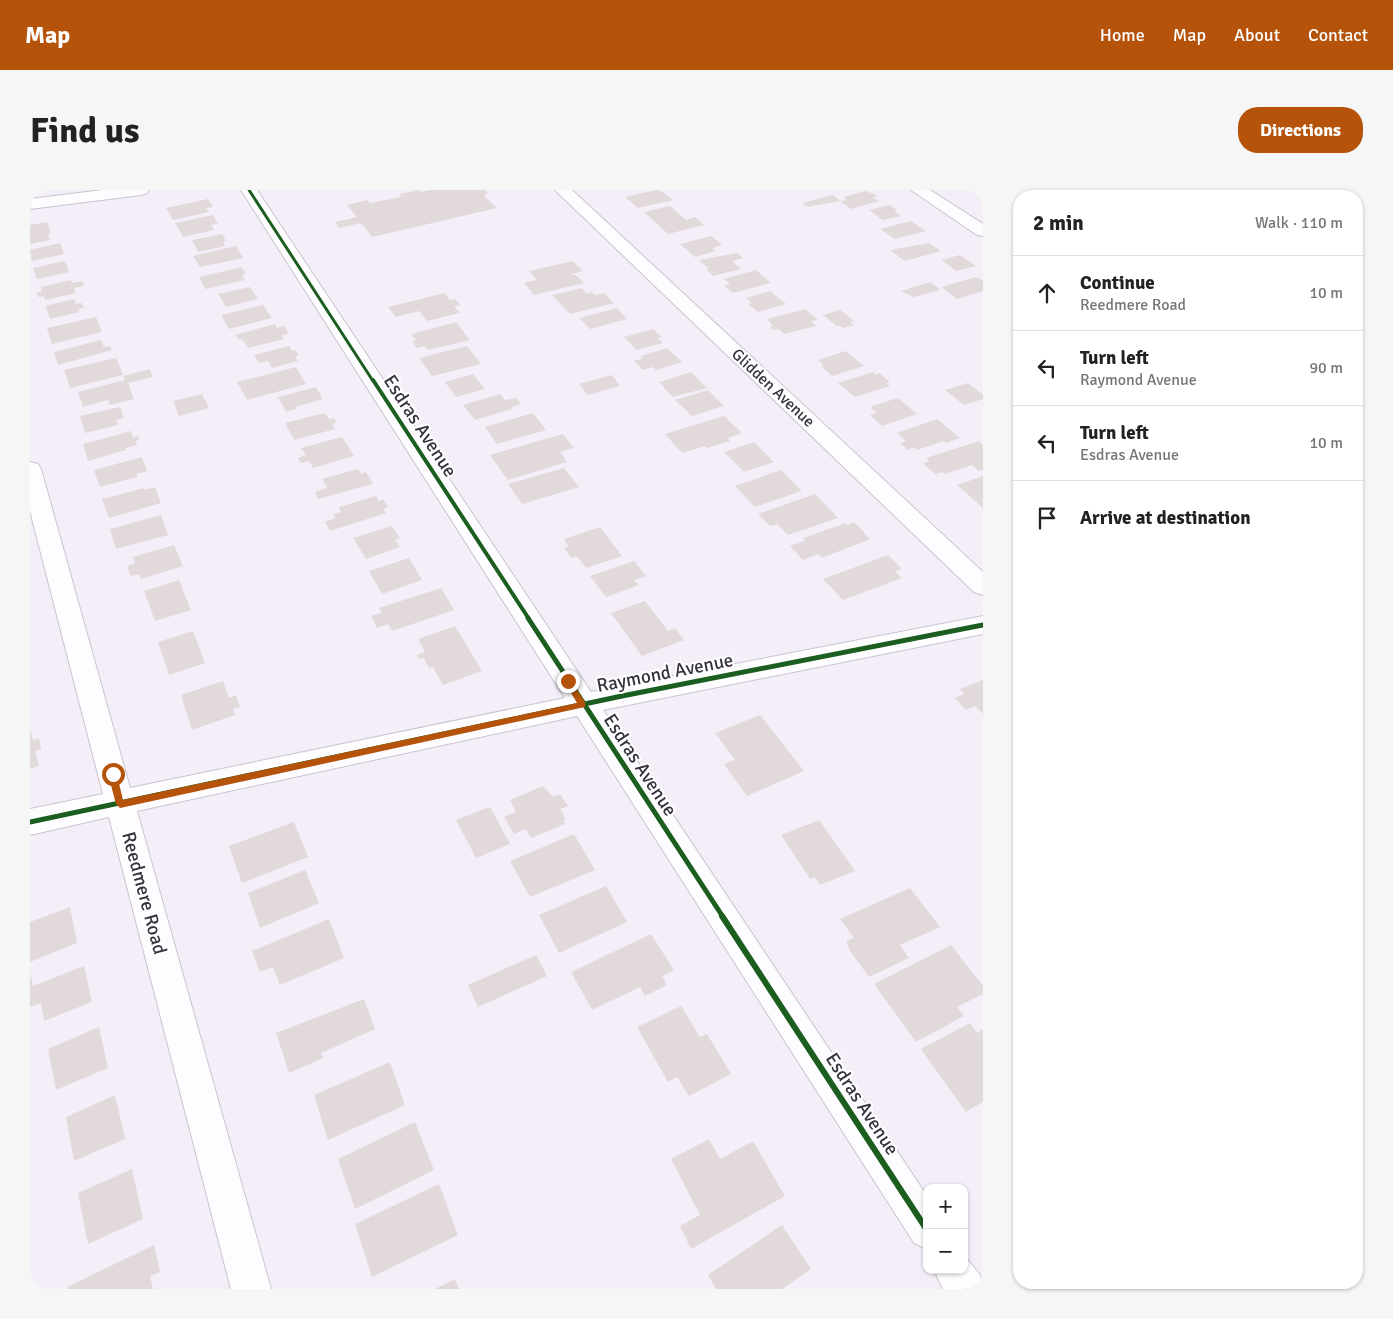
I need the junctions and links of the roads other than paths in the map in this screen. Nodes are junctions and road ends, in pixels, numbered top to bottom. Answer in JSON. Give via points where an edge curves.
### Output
{"nodes":[{"id":1,"x":141,"y":190,"type":"edge"},
{"id":2,"x":248,"y":190,"type":"edge"},
{"id":3,"x":563,"y":190,"type":"edge"},
{"id":4,"x":919,"y":190,"type":"edge"},
{"id":5,"x":30,"y":204,"type":"edge"},
{"id":6,"x":983,"y":232,"type":"edge"},
{"id":7,"x":30,"y":469,"type":"edge"},
{"id":8,"x":983,"y":586,"type":"edge"},
{"id":9,"x":983,"y":625,"type":"edge"},
{"id":10,"x":582,"y":704,"type":"junction"},
{"id":11,"x":120,"y":804,"type":"junction"},
{"id":12,"x":30,"y":822,"type":"edge"},
{"id":13,"x":926,"y":1229,"type":"edge"},
{"id":14,"x":956,"y":1274,"type":"edge"},
{"id":15,"x":251,"y":1289,"type":"edge"},
{"id":16,"x":966,"y":1289,"type":"edge"}],
"edges":[{"from":1,"to":5,"type":"street"},
{"from":2,"to":10,"type":"street","name":"Esdras Avenue"},
{"from":3,"to":8,"type":"street","name":"Glidden Avenue"},
{"from":4,"to":6,"type":"street"},
{"from":7,"to":11,"type":"street","name":"Reedmere Road"},
{"from":9,"to":10,"type":"street","name":"Raymond Avenue"},
{"from":10,"to":11,"type":"street","name":"Raymond Avenue"},
{"from":10,"to":13,"type":"street","name":"Esdras Avenue"},
{"from":11,"to":12,"type":"street","name":"Raymond Avenue"},
{"from":11,"to":15,"type":"street","name":"Reedmere Road"},
{"from":14,"to":16,"type":"street"}]}
